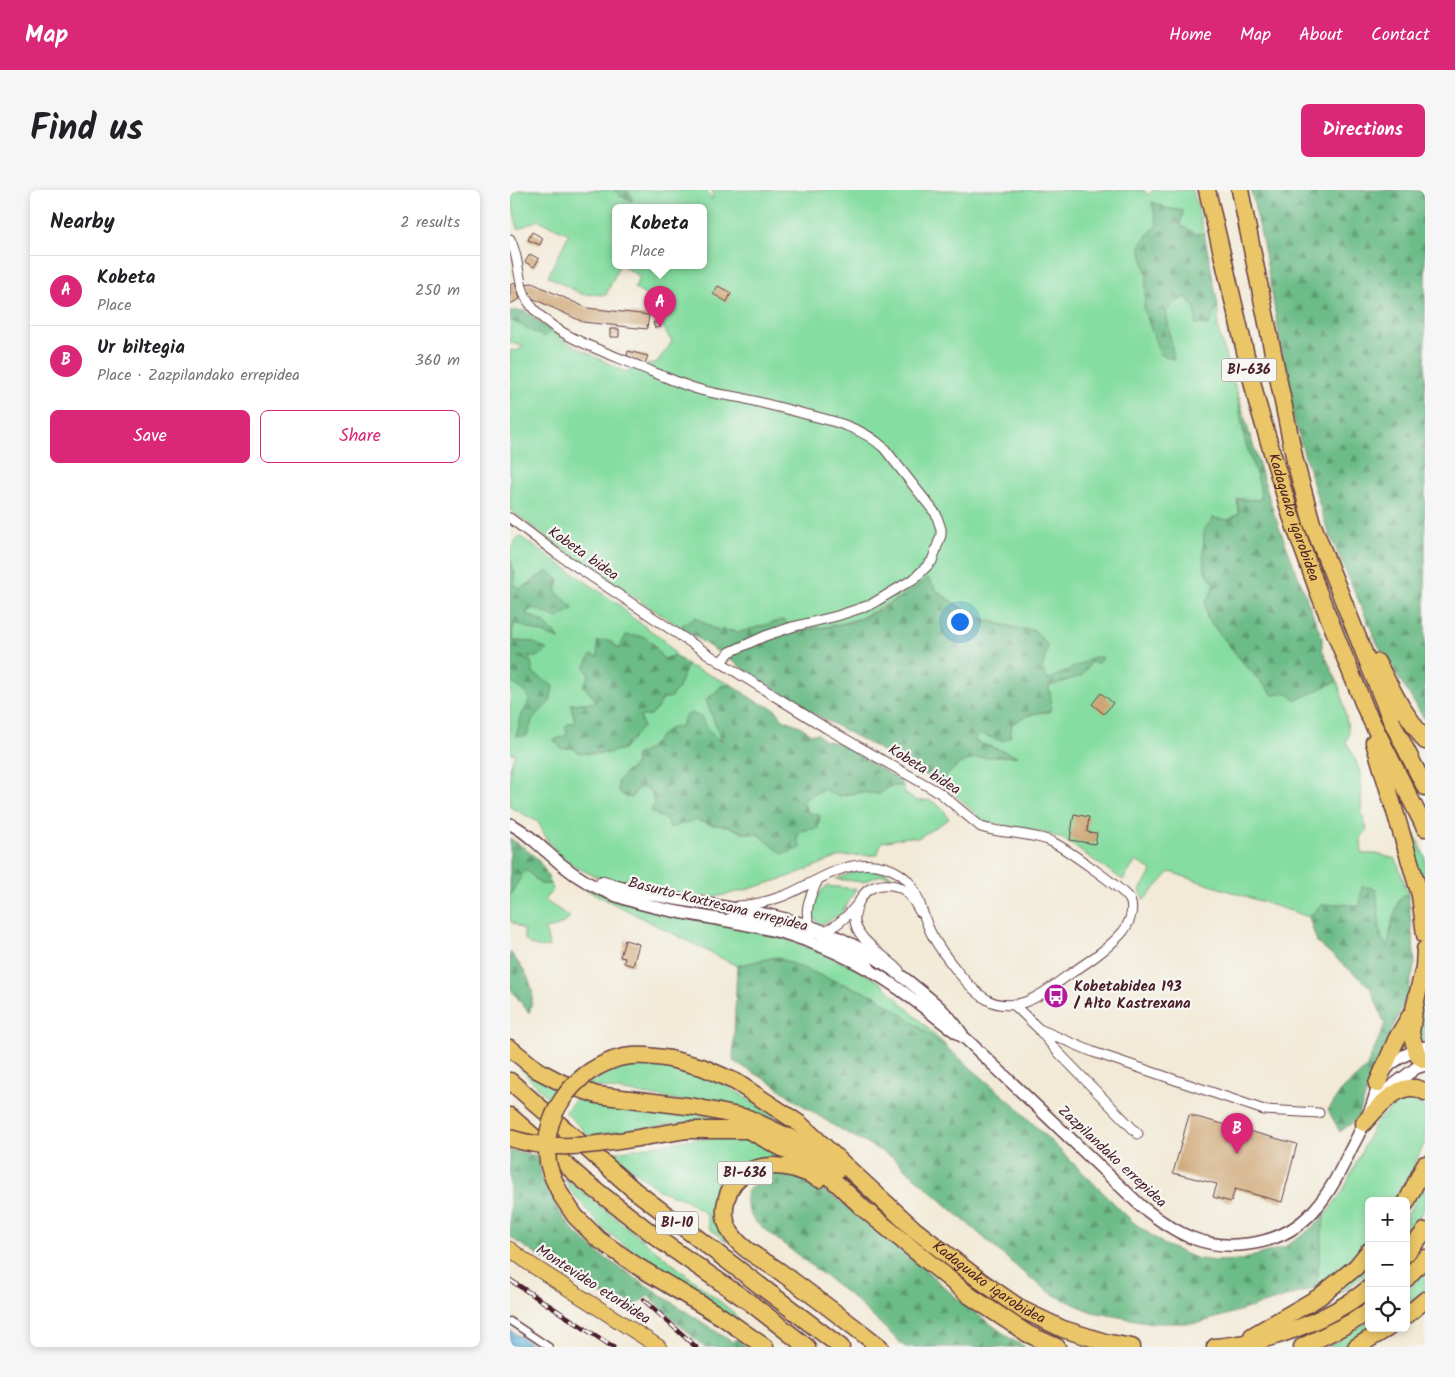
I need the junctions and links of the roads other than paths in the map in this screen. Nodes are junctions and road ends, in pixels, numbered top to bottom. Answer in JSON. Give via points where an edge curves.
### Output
{"nodes":[{"id":1,"x":1207,"y":190,"type":"edge"},
{"id":2,"x":1240,"y":190,"type":"edge"},
{"id":3,"x":510,"y":239,"type":"edge"},
{"id":4,"x":510,"y":518,"type":"edge"},
{"id":5,"x":1345,"y":607,"type":"junction"},
{"id":6,"x":720,"y":662,"type":"junction"},
{"id":7,"x":1366,"y":710,"type":"junction"},
{"id":8,"x":1425,"y":741,"type":"edge"},
{"id":9,"x":1425,"y":787,"type":"edge"},
{"id":10,"x":510,"y":824,"type":"edge"},
{"id":11,"x":1425,"y":828,"type":"edge"},
{"id":12,"x":571,"y":872,"type":"junction"},
{"id":13,"x":818,"y":880,"type":"junction"},
{"id":14,"x":859,"y":902,"type":"junction"},
{"id":15,"x":728,"y":907,"type":"junction"},
{"id":16,"x":720,"y":920,"type":"junction"},
{"id":17,"x":926,"y":920,"type":"junction"},
{"id":18,"x":818,"y":931,"type":"junction"},
{"id":19,"x":1425,"y":935,"type":"edge"},
{"id":20,"x":1425,"y":949,"type":"edge"},
{"id":21,"x":873,"y":973,"type":"junction"},
{"id":22,"x":912,"y":984,"type":"junction"},
{"id":23,"x":1013,"y":1004,"type":"junction"},
{"id":24,"x":1414,"y":1009,"type":"junction"},
{"id":25,"x":1039,"y":1029,"type":"junction"},
{"id":26,"x":966,"y":1039,"type":"junction"},
{"id":27,"x":510,"y":1048,"type":"edge"},
{"id":28,"x":1422,"y":1052,"type":"edge"},
{"id":29,"x":1425,"y":1066,"type":"edge"},
{"id":30,"x":1378,"y":1084,"type":"junction"},
{"id":31,"x":515,"y":1086,"type":"edge"},
{"id":32,"x":1425,"y":1092,"type":"edge"},
{"id":33,"x":1372,"y":1107,"type":"junction"},
{"id":34,"x":1319,"y":1113,"type":"dead end"},
{"id":35,"x":510,"y":1116,"type":"edge"},
{"id":36,"x":1364,"y":1123,"type":"junction"},
{"id":37,"x":1138,"y":1134,"type":"dead end"},
{"id":38,"x":510,"y":1138,"type":"edge"},
{"id":39,"x":1425,"y":1164,"type":"edge"},
{"id":40,"x":1409,"y":1197,"type":"edge"},
{"id":41,"x":864,"y":1209,"type":"junction"},
{"id":42,"x":909,"y":1224,"type":"junction"},
{"id":43,"x":1425,"y":1231,"type":"edge"},
{"id":44,"x":510,"y":1249,"type":"edge"},
{"id":45,"x":1410,"y":1249,"type":"edge"},
{"id":46,"x":1365,"y":1256,"type":"edge"},
{"id":47,"x":1425,"y":1258,"type":"edge"},
{"id":48,"x":1410,"y":1275,"type":"edge"},
{"id":49,"x":1365,"y":1291,"type":"edge"},
{"id":50,"x":1425,"y":1300,"type":"edge"},
{"id":51,"x":1365,"y":1313,"type":"edge"},
{"id":52,"x":1410,"y":1313,"type":"edge"},
{"id":53,"x":510,"y":1321,"type":"edge"},
{"id":54,"x":1381,"y":1332,"type":"edge"},
{"id":55,"x":1239,"y":1344,"type":"junction"},
{"id":56,"x":549,"y":1347,"type":"edge"},
{"id":57,"x":660,"y":1347,"type":"edge"},
{"id":58,"x":765,"y":1347,"type":"edge"},
{"id":59,"x":807,"y":1347,"type":"edge"},
{"id":60,"x":841,"y":1347,"type":"edge"},
{"id":61,"x":880,"y":1347,"type":"edge"},
{"id":62,"x":1057,"y":1347,"type":"edge"},
{"id":63,"x":1132,"y":1347,"type":"edge"},
{"id":64,"x":1215,"y":1347,"type":"edge"},
{"id":65,"x":1302,"y":1347,"type":"edge"},
{"id":66,"x":1356,"y":1347,"type":"edge"}],
"edges":[{"from":1,"to":7,"type":"highway","name":"Kadaguako igarobidea","number":"BI-636","via":[[1268,442],[1318,591]]},
{"from":2,"to":5,"type":"highway","name":"Kadaguako igarobidea","number":"BI-636","via":[[1295,461],[1312,523]]},
{"from":3,"to":6,"type":"street","via":[[517,256],[522,290],[530,304],[541,317],[564,332],[600,351],[695,388],[852,428],[876,440],[884,448],[936,514],[941,529],[938,547],[932,561],[915,578],[870,605],[765,636],[730,652]]},
{"from":4,"to":6,"type":"street","name":"Kobeta bidea","via":[[556,553]]},
{"from":5,"to":8,"type":"highway","via":[[1401,706]]},
{"from":5,"to":9,"type":"highway","name":"Kadaguako igarobidea","number":"BI-636","via":[[1391,720]]},
{"from":6,"to":23,"type":"street","name":"Kobeta bidea","via":[[940,793],[982,827],[1049,840],[1126,895],[1130,901],[1131,916],[1112,943],[1042,994]]},
{"from":7,"to":11,"type":"highway","name":"Kadaguako igarobidea","number":"BI-636"},
{"from":7,"to":19,"type":"highway","via":[[1420,894]]},
{"from":10,"to":12,"type":"street","via":[[526,833]]},
{"from":12,"to":15,"type":"street","name":"Basurto-Kaxtresana errepidea","via":[[620,888]]},
{"from":12,"to":16,"type":"street","name":"Basurto-Kaxtresana errepidea","via":[[601,890],[637,903]]},
{"from":13,"to":15,"type":"street","via":[[769,901]]},
{"from":13,"to":17,"type":"street","via":[[862,863],[883,866],[900,873],[910,885],[921,903]]},
{"from":13,"to":18,"type":"street","via":[[807,903],[808,916]]},
{"from":14,"to":17,"type":"street","via":[[868,890],[892,884],[906,891]]},
{"from":14,"to":18,"type":"street","via":[[841,922]]},
{"from":14,"to":22,"type":"street","via":[[854,918],[859,931]]},
{"from":15,"to":18,"type":"street","name":"Basurto-Kaxtresana errepidea","via":[[774,916]]},
{"from":16,"to":18,"type":"street","via":[[739,916],[808,934]]},
{"from":16,"to":21,"type":"street","name":"Basurto-Kaxtresana errepidea","via":[[790,935]]},
{"from":17,"to":23,"type":"street","name":"Kobeta bidea","via":[[932,935],[976,992],[989,1001]]},
{"from":18,"to":21,"type":"street","via":[[826,940],[865,960]]},
{"from":18,"to":22,"type":"street","name":"Basurto-Kaxtresana errepidea","via":[[877,958]]},
{"from":20,"to":24,"type":"highway"},
{"from":21,"to":26,"type":"street","name":"Basurto-Kaxtresana errepidea"},
{"from":22,"to":26,"type":"street","name":"Basurto-Kaxtresana errepidea","via":[[951,1018]]},
{"from":23,"to":25,"type":"street"},
{"from":24,"to":28,"type":"highway","via":[[1411,1034]]},
{"from":24,"to":30,"type":"highway","via":[[1397,1038]]},
{"from":25,"to":34,"type":"street","via":[[1093,1052],[1264,1110]]},
{"from":25,"to":37,"type":"street"},
{"from":26,"to":36,"type":"street","name":"Zazpilandako errepidea","via":[[1141,1206],[1179,1233],[1204,1243],[1235,1246],[1257,1243],[1276,1238],[1294,1228],[1316,1211],[1326,1196]]},
{"from":27,"to":42,"type":"highway","via":[[537,1070],[597,1095],[695,1107],[748,1118],[798,1141]]},
{"from":28,"to":30,"type":"street","name":"Zazpilandako errepidea","via":[[1406,1055],[1391,1065]]},
{"from":29,"to":33,"type":"street","name":"Zazpilandako errepidea","via":[[1416,1068],[1381,1095]]},
{"from":30,"to":33,"type":"street","name":"Zazpilandako errepidea"},
{"from":31,"to":60,"type":"highway","number":"BI-10","via":[[634,1190]]},
{"from":32,"to":36,"type":"highway","via":[[1419,1088],[1406,1089],[1391,1095]]},
{"from":33,"to":36,"type":"street","name":"Zazpilandako errepidea"},
{"from":35,"to":59,"type":"highway","number":"BI-10","via":[[583,1180]]},
{"from":38,"to":41,"type":"highway","bridge":true,"via":[[545,1146],[568,1147],[687,1130],[748,1130],[829,1176]]},
{"from":39,"to":40,"type":"highway"},
{"from":41,"to":61,"type":"highway","number":"BI-636","via":[[830,1184],[806,1172],[779,1165],[756,1168],[743,1174],[732,1185],[726,1200],[726,1221],[731,1234],[746,1248]]},
{"from":41,"to":62,"type":"highway","name":"Kadaguako igarobidea","number":"BI-636","via":[[970,1296],[1028,1334]]},
{"from":42,"to":58,"type":"highway","bridge":true,"via":[[800,1124],[736,1082],[702,1066],[641,1055],[614,1059],[581,1077],[569,1088],[555,1114],[547,1153],[557,1187],[570,1209],[598,1239]]},
{"from":42,"to":63,"type":"highway","name":"Kadaguako igarobidea","via":[[1023,1310],[1063,1329]]},
{"from":43,"to":45,"type":"highway"},
{"from":44,"to":57,"type":"main road","name":"Montevideo etorbidea"},
{"from":46,"to":55,"type":"highway","via":[[1319,1297]]},
{"from":47,"to":48,"type":"highway"},
{"from":49,"to":55,"type":"highway","via":[[1296,1328]]},
{"from":50,"to":52,"type":"highway"},
{"from":51,"to":65,"type":"highway"},
{"from":53,"to":56,"type":"street"},
{"from":54,"to":66,"type":"highway"},
{"from":55,"to":64,"type":"highway"}]}
